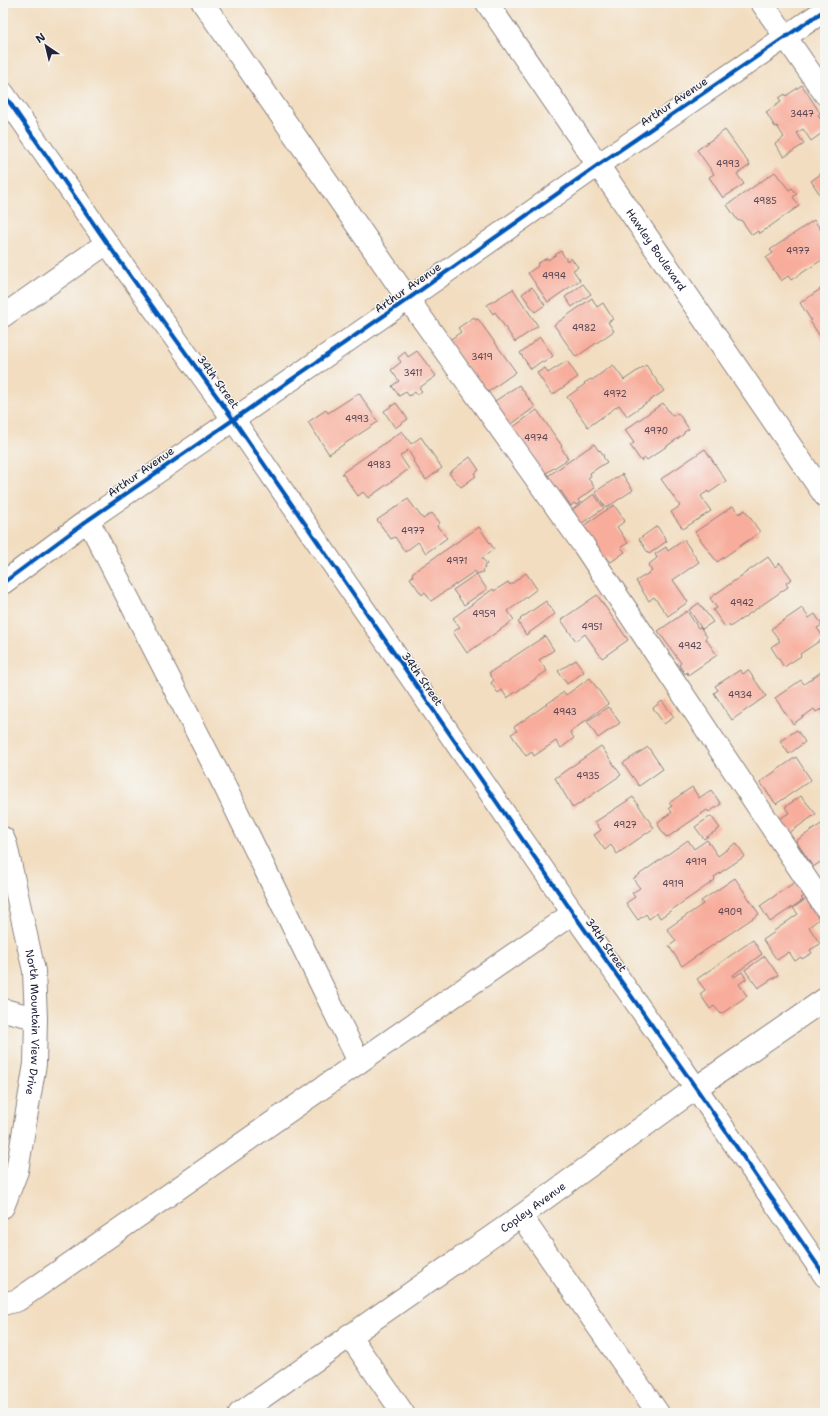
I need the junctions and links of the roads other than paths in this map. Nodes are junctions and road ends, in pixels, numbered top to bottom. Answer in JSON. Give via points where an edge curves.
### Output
{"nodes":[{"id":1,"x":203,"y":3,"type":"edge"},
{"id":2,"x":487,"y":3,"type":"edge"},
{"id":3,"x":762,"y":3,"type":"edge"},
{"id":4,"x":825,"y":10,"type":"edge"},
{"id":5,"x":786,"y":37,"type":"junction"},
{"id":6,"x":3,"y":93,"type":"edge"},
{"id":7,"x":825,"y":94,"type":"edge"},
{"id":8,"x":598,"y":165,"type":"junction"},
{"id":9,"x":107,"y":242,"type":"junction"},
{"id":10,"x":408,"y":299,"type":"junction"},
{"id":11,"x":3,"y":316,"type":"edge"},
{"id":12,"x":233,"y":419,"type":"junction"},
{"id":13,"x":825,"y":496,"type":"edge"},
{"id":14,"x":88,"y":520,"type":"junction"},
{"id":15,"x":3,"y":583,"type":"edge"},
{"id":16,"x":3,"y":838,"type":"edge"},
{"id":17,"x":825,"y":907,"type":"edge"},
{"id":18,"x":573,"y":913,"type":"junction"},
{"id":19,"x":825,"y":999,"type":"edge"},
{"id":20,"x":3,"y":1010,"type":"edge"},
{"id":21,"x":36,"y":1018,"type":"junction"},
{"id":22,"x":359,"y":1062,"type":"junction"},
{"id":23,"x":696,"y":1088,"type":"junction"},
{"id":24,"x":3,"y":1207,"type":"edge"},
{"id":25,"x":521,"y":1216,"type":"junction"},
{"id":26,"x":825,"y":1276,"type":"edge"},
{"id":27,"x":3,"y":1304,"type":"edge"},
{"id":28,"x":349,"y":1335,"type":"junction"},
{"id":29,"x":240,"y":1413,"type":"edge"},
{"id":30,"x":403,"y":1413,"type":"edge"},
{"id":31,"x":658,"y":1413,"type":"edge"}],
"edges":[{"from":1,"to":10,"type":"street"},
{"from":2,"to":8,"type":"street","name":"Hawley Boulevard"},
{"from":3,"to":5,"type":"street"},
{"from":4,"to":5,"type":"street","name":"Arthur Avenue"},
{"from":5,"to":7,"type":"street"},
{"from":5,"to":8,"type":"street","name":"Arthur Avenue"},
{"from":6,"to":9,"type":"street","name":"34th Street"},
{"from":8,"to":10,"type":"street","name":"Arthur Avenue"},
{"from":8,"to":13,"type":"street","name":"Hawley Boulevard"},
{"from":9,"to":11,"type":"street"},
{"from":9,"to":12,"type":"street","name":"34th Street"},
{"from":10,"to":12,"type":"street","name":"Arthur Avenue"},
{"from":10,"to":17,"type":"street","via":[[584,546]]},
{"from":12,"to":14,"type":"street","name":"Arthur Avenue"},
{"from":12,"to":18,"type":"street","name":"34th Street"},
{"from":14,"to":15,"type":"street","name":"Arthur Avenue"},
{"from":14,"to":22,"type":"street","via":[[225,787]]},
{"from":16,"to":21,"type":"street","name":"North Mountain View Drive","via":[[34,971]]},
{"from":18,"to":22,"type":"street"},
{"from":18,"to":23,"type":"street","name":"34th Street"},
{"from":19,"to":23,"type":"street","name":"Copley Avenue"},
{"from":20,"to":21,"type":"street"},
{"from":21,"to":24,"type":"street","name":"North Mountain View Drive","via":[[35,1064],[16,1171]]},
{"from":22,"to":27,"type":"street","via":[[18,1300]]},
{"from":23,"to":25,"type":"street","name":"Copley Avenue"},
{"from":23,"to":26,"type":"street","name":"34th Street"},
{"from":25,"to":28,"type":"street","name":"Copley Avenue"},
{"from":25,"to":31,"type":"street"},
{"from":28,"to":29,"type":"street","name":"Copley Avenue"},
{"from":28,"to":30,"type":"street"}]}
